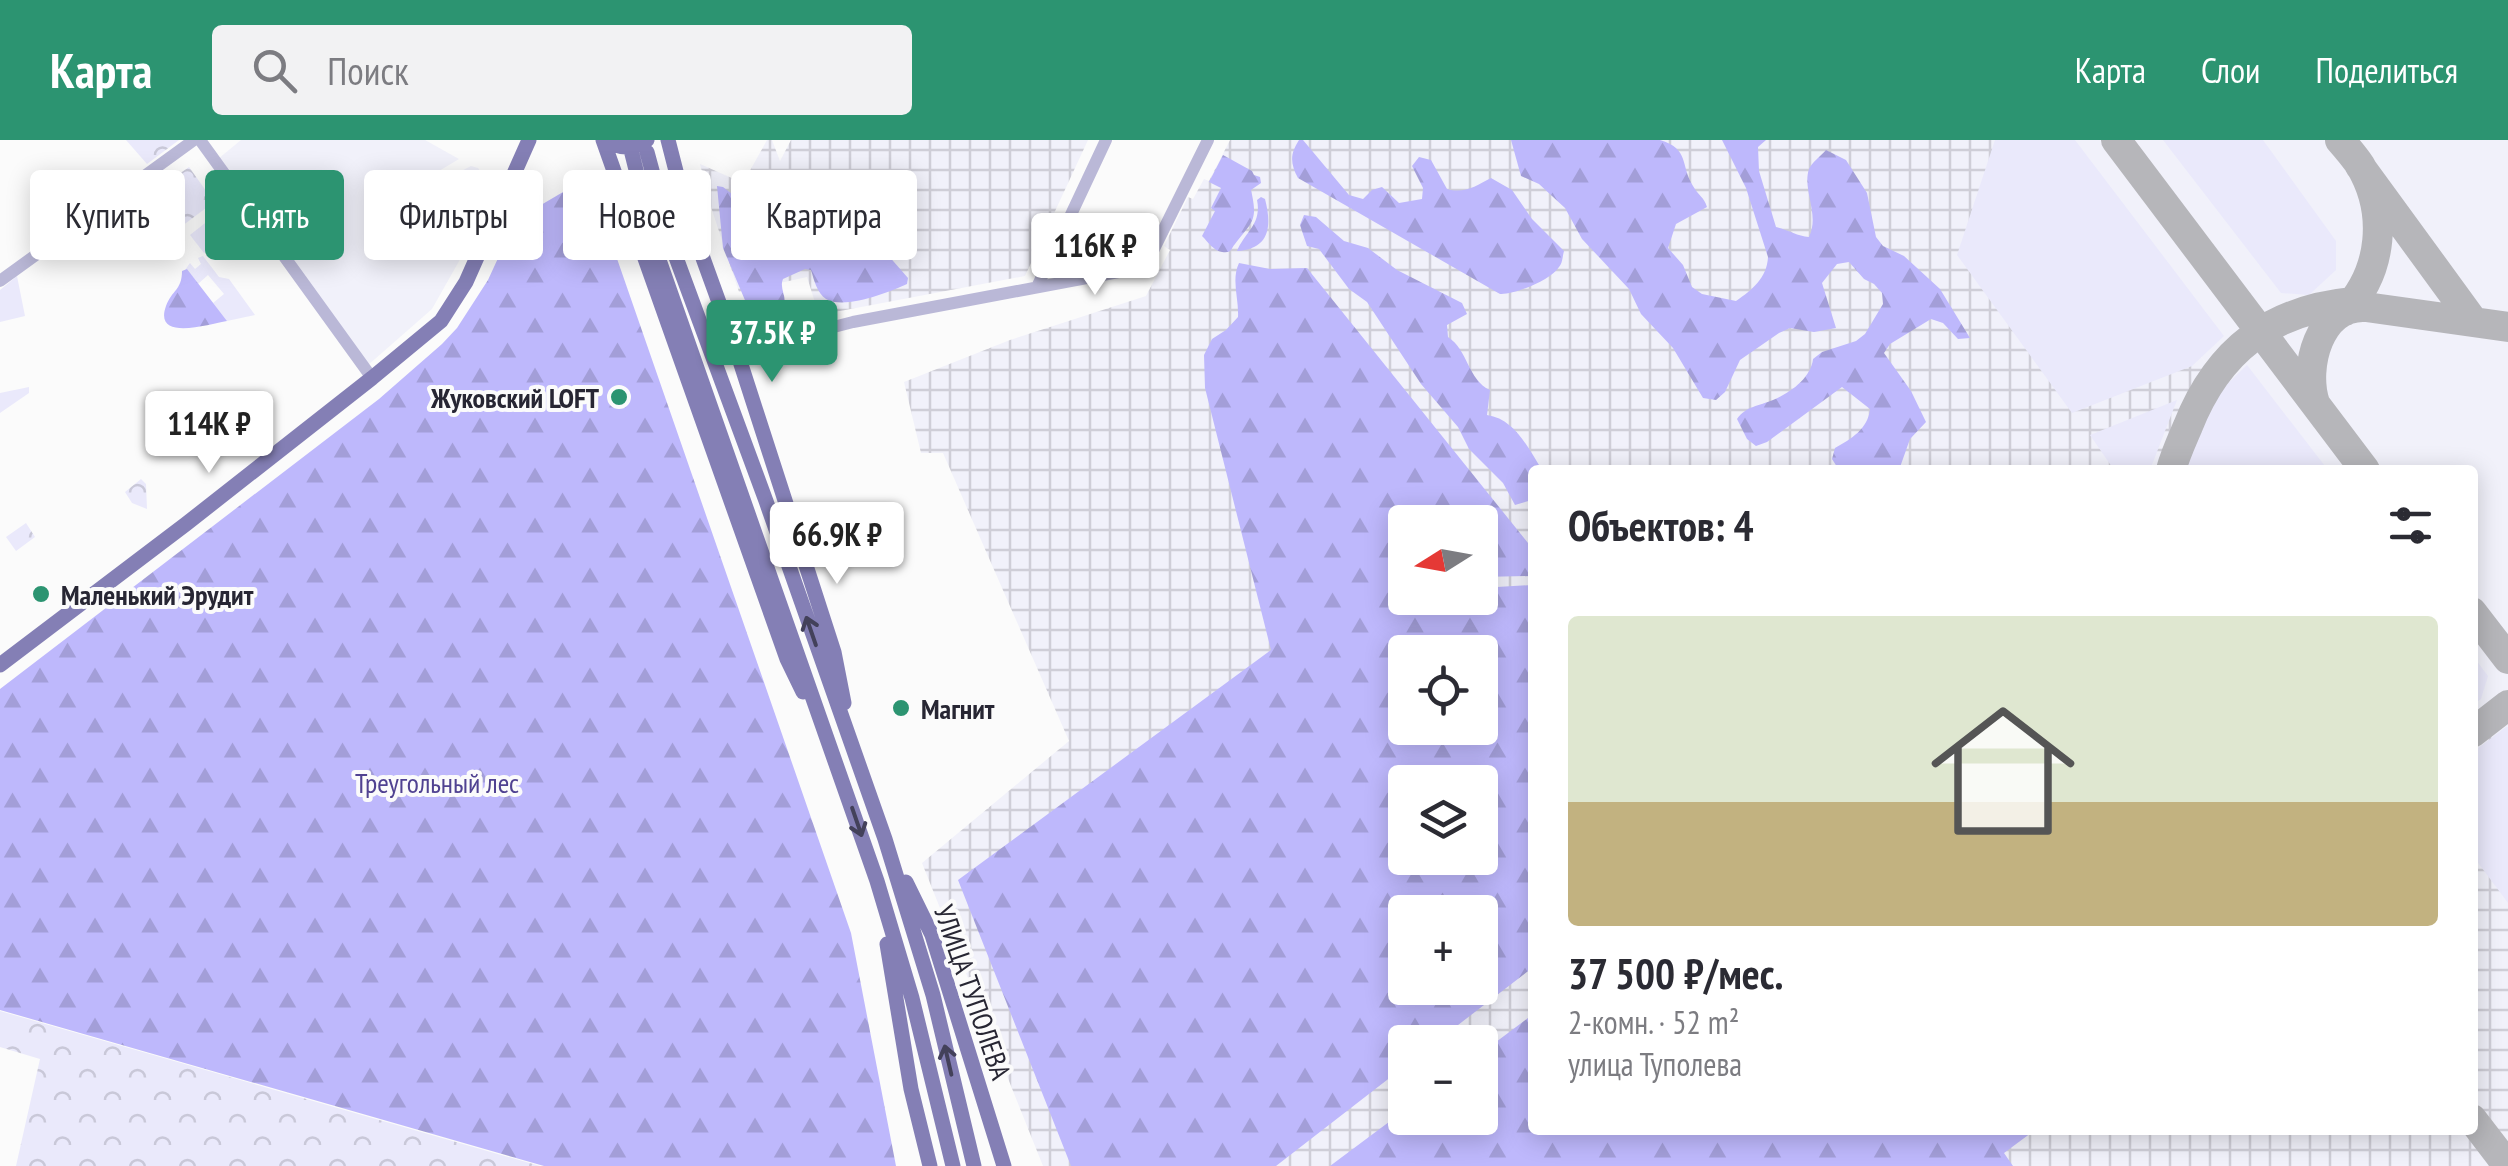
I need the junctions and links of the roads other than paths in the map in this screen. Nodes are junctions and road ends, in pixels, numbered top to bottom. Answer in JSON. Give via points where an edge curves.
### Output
{"nodes":[{"id":1,"x":197,"y":140,"type":"edge"},
{"id":2,"x":529,"y":140,"type":"edge"},
{"id":3,"x":604,"y":140,"type":"edge"},
{"id":4,"x":668,"y":140,"type":"edge"},
{"id":5,"x":1106,"y":140,"type":"edge"},
{"id":6,"x":1208,"y":140,"type":"edge"},
{"id":7,"x":642,"y":149,"type":"edge"},
{"id":8,"x":0,"y":281,"type":"edge"},
{"id":9,"x":1038,"y":287,"type":"junction"},
{"id":10,"x":737,"y":352,"type":"junction"},
{"id":11,"x":372,"y":378,"type":"junction"},
{"id":12,"x":0,"y":665,"type":"edge"},
{"id":13,"x":854,"y":756,"type":"junction"},
{"id":14,"x":837,"y":764,"type":"junction"},
{"id":15,"x":885,"y":838,"type":"junction"},
{"id":16,"x":877,"y":881,"type":"junction"},
{"id":17,"x":930,"y":1166,"type":"edge"},
{"id":18,"x":953,"y":1166,"type":"edge"},
{"id":19,"x":974,"y":1166,"type":"edge"},
{"id":20,"x":1004,"y":1166,"type":"edge"}],
"edges":[{"from":1,"to":8,"type":"street"},
{"from":1,"to":11,"type":"street"},
{"from":2,"to":11,"type":"main road","via":[[466,282],[441,321]]},
{"from":3,"to":7,"type":"main road"},
{"from":3,"to":14,"type":"main road","name":"УЛИЦА ТУПОЛЕВА","via":[[787,659]]},
{"from":4,"to":10,"type":"main road","name":"УЛИЦА ТУПОЛЕВА"},
{"from":5,"to":9,"type":"street"},
{"from":6,"to":9,"type":"street","via":[[1145,267]]},
{"from":13,"to":7,"type":"main road","name":"УЛИЦА ТУПОЛЕВА","one_way":true},
{"from":7,"to":14,"type":"main road","name":"УЛИЦА ТУПОЛЕВА","via":[[658,257]]},
{"from":9,"to":10,"type":"street"},
{"from":10,"to":13,"type":"main road","name":"УЛИЦА ТУПОЛЕВА","via":[[834,652]]},
{"from":11,"to":12,"type":"main road"},
{"from":13,"to":15,"type":"main road","name":"УЛИЦА ТУПОЛЕВА"},
{"from":14,"to":16,"type":"main road","name":"УЛИЦА ТУПОЛЕВА","one_way":true},
{"from":19,"to":15,"type":"main road","name":"УЛИЦА ТУПОЛЕВА","one_way":true,"via":[[933,995]]},
{"from":15,"to":20,"type":"main road","name":"УЛИЦА ТУПОЛЕВА","via":[[932,935]]},
{"from":16,"to":17,"type":"main road","name":"УЛИЦА ТУПОЛЕВА"},
{"from":16,"to":18,"type":"main road","name":"УЛИЦА ТУПОЛЕВА"}]}
